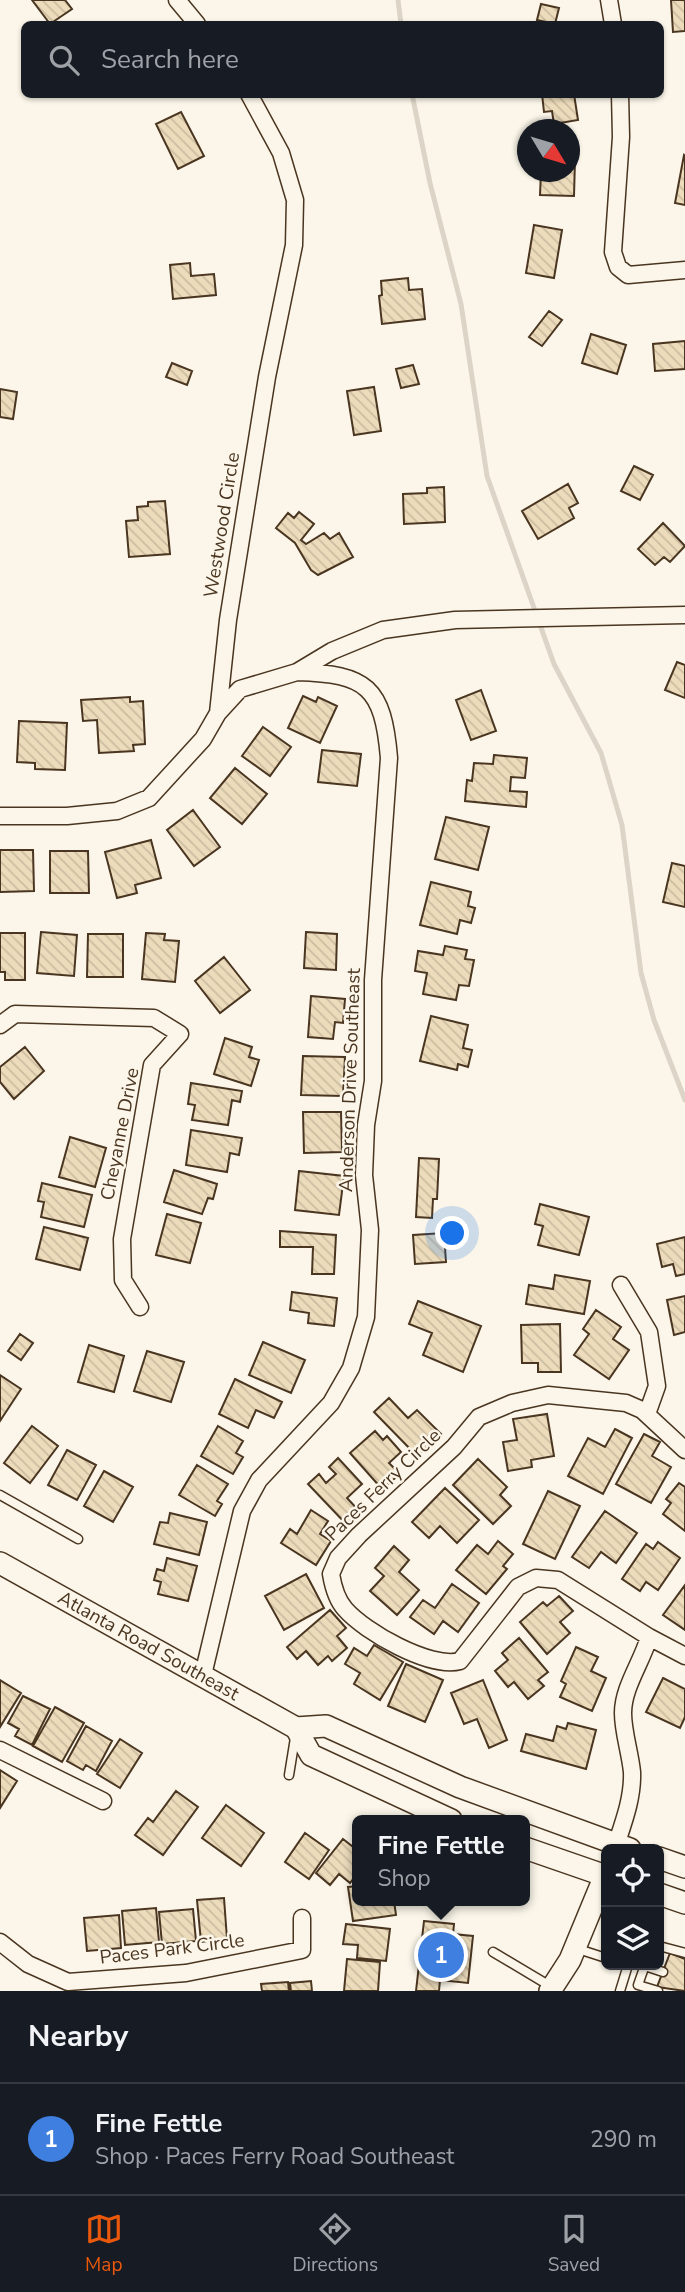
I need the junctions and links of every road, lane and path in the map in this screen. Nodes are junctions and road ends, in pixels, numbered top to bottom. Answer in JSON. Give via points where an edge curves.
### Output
{"nodes":[{"id":1,"x":177,"y":0,"type":"edge"},
{"id":2,"x":609,"y":0,"type":"edge"},
{"id":3,"x":194,"y":21,"type":"edge"},
{"id":4,"x":612,"y":21,"type":"edge"},
{"id":5,"x":250,"y":98,"type":"edge"},
{"id":6,"x":620,"y":98,"type":"edge"},
{"id":7,"x":685,"y":270,"type":"edge"},
{"id":8,"x":685,"y":615,"type":"edge"},
{"id":9,"x":298,"y":672,"type":"junction"},
{"id":10,"x":218,"y":713,"type":"junction"},
{"id":11,"x":0,"y":816,"type":"edge"},
{"id":12,"x":0,"y":1025,"type":"edge"},
{"id":13,"x":621,"y":1285,"type":"dead end"},
{"id":14,"x":140,"y":1307,"type":"dead end"},
{"id":15,"x":647,"y":1414,"type":"junction"},
{"id":16,"x":685,"y":1450,"type":"edge"},
{"id":17,"x":0,"y":1495,"type":"edge"},
{"id":18,"x":78,"y":1539,"type":"dead end"},
{"id":19,"x":0,"y":1563,"type":"edge"},
{"id":20,"x":649,"y":1637,"type":"junction"},
{"id":21,"x":685,"y":1656,"type":"edge"},
{"id":22,"x":203,"y":1675,"type":"junction"},
{"id":23,"x":296,"y":1728,"type":"junction"},
{"id":24,"x":0,"y":1750,"type":"edge"},
{"id":25,"x":289,"y":1775,"type":"dead end"},
{"id":26,"x":103,"y":1801,"type":"dead end"},
{"id":27,"x":441,"y":1815,"type":"edge"},
{"id":28,"x":610,"y":1844,"type":"edge"},
{"id":29,"x":621,"y":1844,"type":"edge"},
{"id":30,"x":530,"y":1850,"type":"edge"},
{"id":31,"x":664,"y":1860,"type":"edge"},
{"id":32,"x":685,"y":1867,"type":"edge"},
{"id":33,"x":601,"y":1873,"type":"edge"},
{"id":34,"x":601,"y":1887,"type":"edge"},
{"id":35,"x":664,"y":1896,"type":"edge"},
{"id":36,"x":685,"y":1903,"type":"edge"},
{"id":37,"x":302,"y":1918,"type":"dead end"},
{"id":38,"x":0,"y":1942,"type":"edge"},
{"id":39,"x":575,"y":1948,"type":"junction"},
{"id":40,"x":664,"y":1948,"type":"edge"},
{"id":41,"x":493,"y":1952,"type":"dead end"},
{"id":42,"x":685,"y":1954,"type":"edge"},
{"id":43,"x":601,"y":1956,"type":"edge"},
{"id":44,"x":626,"y":1970,"type":"edge"},
{"id":45,"x":643,"y":1970,"type":"edge"},
{"id":46,"x":655,"y":1970,"type":"edge"},
{"id":47,"x":663,"y":1972,"type":"dead end"},
{"id":48,"x":56,"y":1984,"type":"edge"},
{"id":49,"x":551,"y":1989,"type":"edge"},
{"id":50,"x":620,"y":1991,"type":"edge"},
{"id":51,"x":658,"y":1991,"type":"edge"}],
"edges":[{"from":1,"to":3,"type":"street"},
{"from":2,"to":4,"type":"street"},
{"from":5,"to":10,"type":"street","name":"Westwood Circle","via":[[281,153],[295,200],[294,245],[267,377]]},
{"from":6,"to":7,"type":"street","via":[[613,252],[618,267],[628,275]]},
{"from":8,"to":9,"type":"street","name":"Anderson Drive Southeast","via":[[455,620],[395,629],[332,651]]},
{"from":9,"to":10,"type":"street","name":"Anderson Drive Southeast","via":[[240,689]]},
{"from":9,"to":22,"type":"street","name":"Anderson Drive Southeast","via":[[339,673],[362,685],[377,702],[386,725],[389,758],[373,980],[373,1080],[365,1150],[370,1230],[366,1317],[351,1368],[331,1403],[259,1480],[242,1511]]},
{"from":10,"to":11,"type":"street","name":"Westwood Circle","via":[[190,756],[149,798],[117,811]]},
{"from":12,"to":14,"type":"street","name":"Cheyanne Drive","via":[[15,1014],[154,1018],[180,1034],[152,1065],[122,1239],[123,1280]]},
{"from":13,"to":15,"type":"street","via":[[649,1332],[657,1386]]},
{"from":15,"to":16,"type":"street","name":"Paces Ferry Circle"},
{"from":15,"to":20,"type":"street","name":"Paces Ferry Circle","via":[[626,1403],[548,1395],[479,1417],[454,1447],[359,1535],[338,1558],[331,1574],[342,1607],[355,1619],[409,1650],[446,1664],[460,1661],[518,1587],[536,1578],[558,1580]]},
{"from":17,"to":18,"type":"lane"},
{"from":19,"to":22,"type":"main road","name":"Atlanta Road Southeast"},
{"from":20,"to":21,"type":"street","name":"Paces Ferry Circle"},
{"from":20,"to":29,"type":"street","via":[[628,1685],[623,1713],[632,1776]]},
{"from":22,"to":23,"type":"main road","name":"Atlanta Road Southeast"},
{"from":23,"to":25,"type":"lane"},
{"from":23,"to":27,"type":"main road","name":"Atlanta Road Southeast","via":[[311,1755]]},
{"from":23,"to":28,"type":"main road","name":"Atlanta Road Southeast","via":[[326,1726],[460,1787]]},
{"from":24,"to":26,"type":"street"},
{"from":30,"to":33,"type":"main road"},
{"from":31,"to":32,"type":"main road"},
{"from":34,"to":39,"type":"main road"},
{"from":35,"to":36,"type":"main road"},
{"from":37,"to":48,"type":"street","name":"Paces Park Circle","via":[[302,1950],[186,1973]]},
{"from":38,"to":48,"type":"street","name":"Paces Park Circle"},
{"from":39,"to":43,"type":"lane"},
{"from":39,"to":49,"type":"main road"},
{"from":40,"to":42,"type":"lane"},
{"from":41,"to":49,"type":"lane"},
{"from":44,"to":50,"type":"lane"},
{"from":45,"to":51,"type":"lane","via":[[638,1984]]},
{"from":46,"to":47,"type":"lane"}]}
